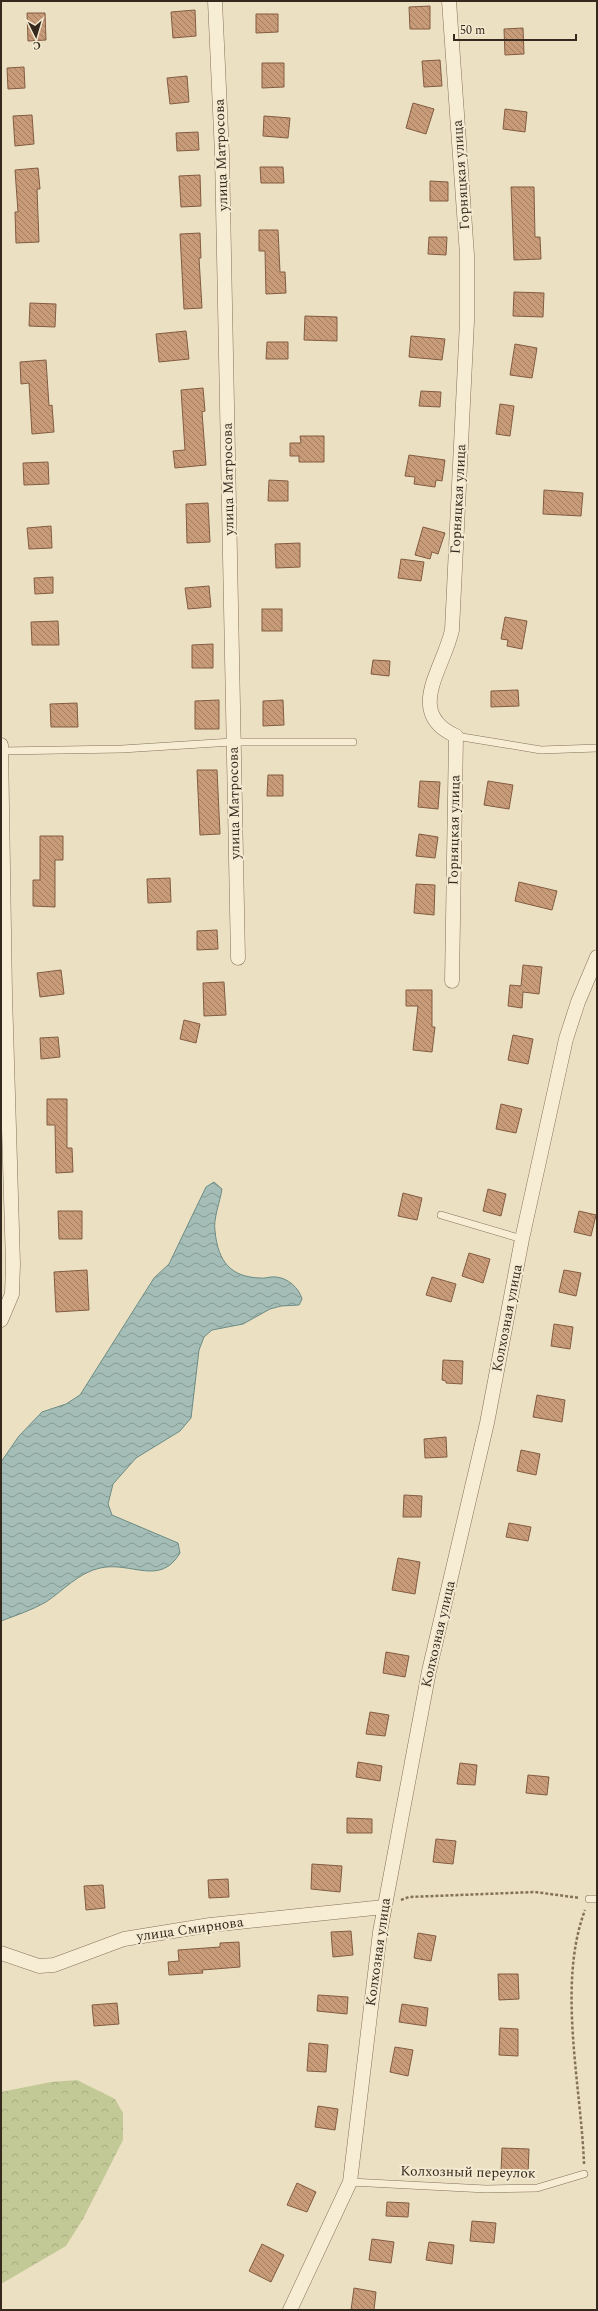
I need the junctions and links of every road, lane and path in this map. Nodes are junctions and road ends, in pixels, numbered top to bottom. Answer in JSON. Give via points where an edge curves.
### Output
{"nodes":[{"id":1,"x":215,"y":1,"type":"edge"},
{"id":2,"x":448,"y":1,"type":"edge"},
{"id":3,"x":456,"y":736,"type":"junction"},
{"id":4,"x":232,"y":742,"type":"junction"},
{"id":5,"x":353,"y":742,"type":"dead end"},
{"id":6,"x":1,"y":745,"type":"edge"},
{"id":7,"x":597,"y":748,"type":"edge"},
{"id":8,"x":1,"y":751,"type":"edge"},
{"id":9,"x":597,"y":957,"type":"edge"},
{"id":10,"x":238,"y":958,"type":"dead end"},
{"id":11,"x":452,"y":981,"type":"dead end"},
{"id":12,"x":440,"y":1214,"type":"dead end"},
{"id":13,"x":522,"y":1239,"type":"junction"},
{"id":14,"x":1,"y":1320,"type":"edge"},
{"id":15,"x":589,"y":1899,"type":"junction"},
{"id":16,"x":597,"y":1899,"type":"edge"},
{"id":17,"x":384,"y":1907,"type":"junction"},
{"id":18,"x":1,"y":1954,"type":"edge"},
{"id":19,"x":584,"y":2174,"type":"joint"},
{"id":20,"x":350,"y":2182,"type":"junction"},
{"id":21,"x":290,"y":2310,"type":"edge"}],
"edges":[{"from":1,"to":4,"type":"street","name":"улица Матросова","via":[[222,154]]},
{"from":2,"to":3,"type":"street","name":"Горняцкая улица","via":[[467,255],[467,321],[452,630],[446,653],[432,686],[429,710],[442,730]]},
{"from":3,"to":7,"type":"lane","via":[[541,750]]},
{"from":3,"to":11,"type":"street","name":"Горняцкая улица"},
{"from":4,"to":5,"type":"lane"},
{"from":4,"to":8,"type":"lane","via":[[122,749]]},
{"from":4,"to":10,"type":"street","name":"улица Матросова"},
{"from":6,"to":8,"type":"street"},
{"from":8,"to":14,"type":"street","via":[[12,1294]]},
{"from":9,"to":13,"type":"street","name":"Колхозная улица","via":[[566,1039]]},
{"from":12,"to":13,"type":"lane"},
{"from":13,"to":17,"type":"street","name":"Колхозная улица","via":[[487,1423],[429,1671]]},
{"from":15,"to":16,"type":"lane"},
{"from":15,"to":17,"type":"path","via":[[535,1892],[409,1897]]},
{"from":15,"to":19,"type":"path","via":[[577,1930],[570,1993],[583,2128]]},
{"from":17,"to":18,"type":"street","name":"улица Смирнова","via":[[210,1925],[124,1939],[54,1965],[39,1966]]},
{"from":17,"to":20,"type":"street","name":"Колхозная улица"},
{"from":19,"to":20,"type":"lane","name":"Колхозный переулок","via":[[537,2188],[486,2189]]},
{"from":20,"to":21,"type":"street","name":"Колхозная улица"}]}
